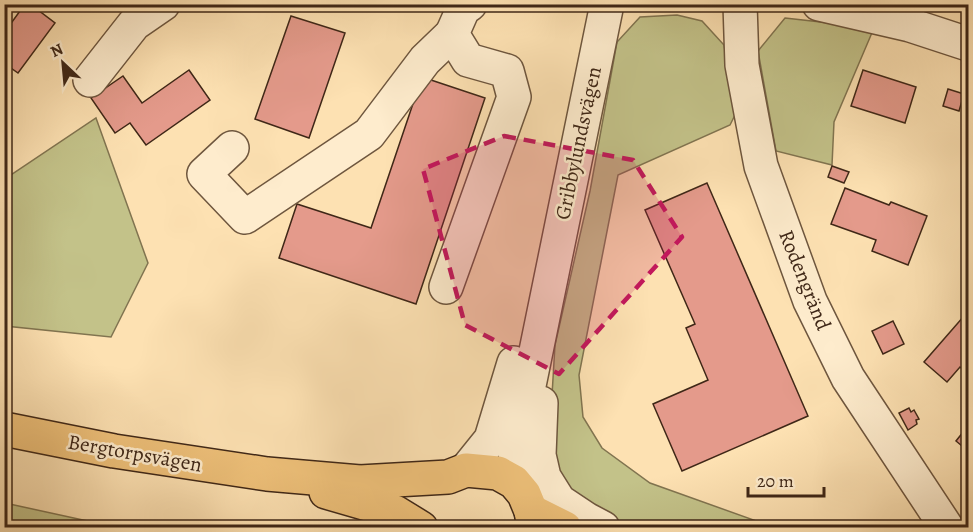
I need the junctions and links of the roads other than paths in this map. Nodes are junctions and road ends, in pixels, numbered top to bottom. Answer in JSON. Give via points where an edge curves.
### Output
{"nodes":[{"id":1,"x":163,"y":4,"type":"edge"},
{"id":2,"x":470,"y":4,"type":"edge"},
{"id":3,"x":607,"y":4,"type":"edge"},
{"id":4,"x":740,"y":4,"type":"edge"},
{"id":5,"x":819,"y":4,"type":"edge"},
{"id":6,"x":913,"y":15,"type":"edge"},
{"id":7,"x":452,"y":34,"type":"junction"},
{"id":8,"x":969,"y":44,"type":"edge"},
{"id":9,"x":90,"y":80,"type":"dead end"},
{"id":10,"x":232,"y":148,"type":"dead end"},
{"id":11,"x":550,"y":282,"type":"junction"},
{"id":12,"x":446,"y":287,"type":"dead end"},
{"id":13,"x":4,"y":429,"type":"edge"},
{"id":14,"x":457,"y":473,"type":"junction"},
{"id":15,"x":267,"y":474,"type":"junction"},
{"id":16,"x":530,"y":511,"type":"edge"},
{"id":17,"x":422,"y":528,"type":"edge"},
{"id":18,"x":565,"y":528,"type":"edge"},
{"id":19,"x":603,"y":528,"type":"edge"},
{"id":20,"x":947,"y":528,"type":"edge"}],
"edges":[{"from":1,"to":9,"type":"street","via":[[134,24]]},
{"from":2,"to":7,"type":"street","via":[[463,9]]},
{"from":3,"to":11,"type":"street","name":"Gribbylundsvägen"},
{"from":4,"to":20,"type":"street","name":"Rodengränd","via":[[742,65],[761,166],[810,301],[848,378]]},
{"from":5,"to":6,"type":"street"},
{"from":6,"to":8,"type":"street"},
{"from":7,"to":10,"type":"street","via":[[425,60],[369,134],[245,217],[204,174]]},
{"from":7,"to":12,"type":"street","via":[[468,60],[507,71],[514,97]]},
{"from":11,"to":14,"type":"street","name":"Gribbylundsvägen","via":[[521,342],[491,438]]},
{"from":11,"to":16,"type":"street","name":"Gribbylundsvägen","via":[[515,454]]},
{"from":11,"to":19,"type":"street","via":[[552,323],[543,377],[539,455],[544,477],[559,501]]},
{"from":13,"to":15,"type":"main road","name":"Bergtorpsvägen","via":[[114,452]]},
{"from":14,"to":15,"type":"main road","name":"Bergtorpsvägen","via":[[360,482]]},
{"from":14,"to":16,"type":"main road","name":"Bergtorpsvägen","via":[[498,473],[514,483]]},
{"from":14,"to":17,"type":"main road","name":"Bergtorpsvägen","via":[[434,492]]},
{"from":15,"to":17,"type":"main road","name":"Bergtorpsvägen","via":[[395,512]]},
{"from":16,"to":18,"type":"main road","name":"Bergtorpsvägen"}]}
